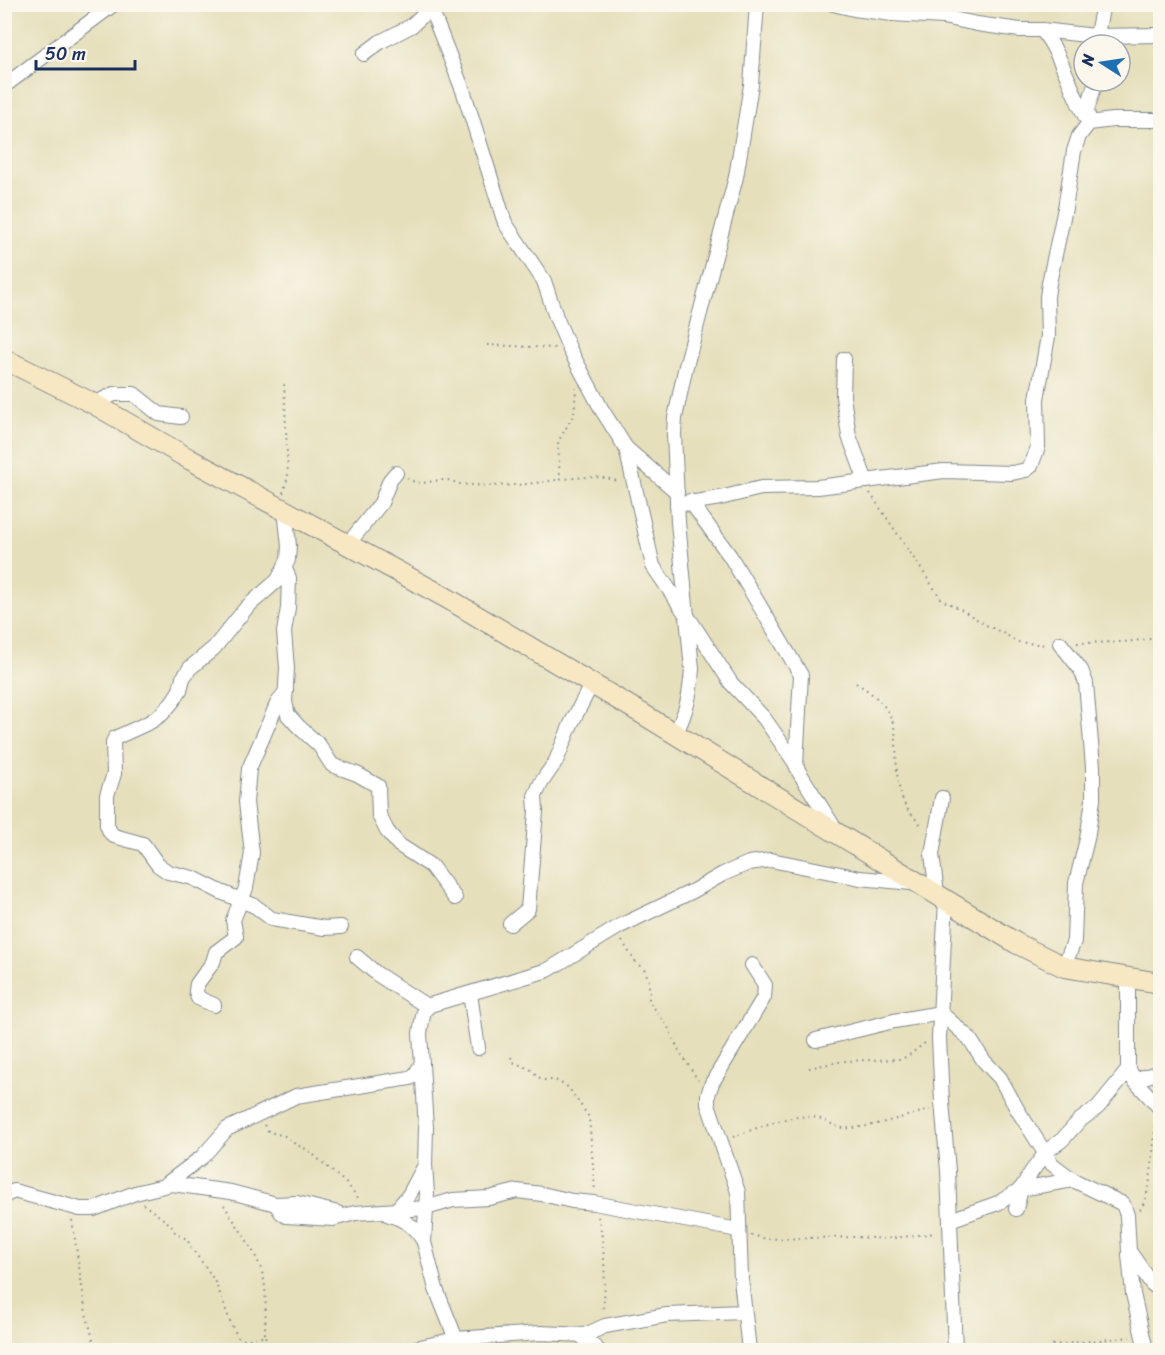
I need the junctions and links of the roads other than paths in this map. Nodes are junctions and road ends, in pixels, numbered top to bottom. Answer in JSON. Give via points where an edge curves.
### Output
{"nodes":[{"id":1,"x":114,"y":4,"type":"edge"},
{"id":2,"x":757,"y":4,"type":"edge"},
{"id":3,"x":833,"y":4,"type":"edge"},
{"id":4,"x":1103,"y":4,"type":"edge"},
{"id":5,"x":432,"y":6,"type":"edge"},
{"id":6,"x":1042,"y":30,"type":"junction"},
{"id":7,"x":1097,"y":33,"type":"edge"},
{"id":8,"x":1161,"y":35,"type":"edge"},
{"id":9,"x":1072,"y":36,"type":"edge"},
{"id":10,"x":1132,"y":38,"type":"edge"},
{"id":11,"x":364,"y":54,"type":"dead end"},
{"id":12,"x":4,"y":86,"type":"edge"},
{"id":13,"x":1092,"y":93,"type":"edge"},
{"id":14,"x":1161,"y":120,"type":"edge"},
{"id":15,"x":1089,"y":123,"type":"junction"},
{"id":16,"x":4,"y":358,"type":"edge"},
{"id":17,"x":844,"y":359,"type":"dead end"},
{"id":18,"x":94,"y":404,"type":"junction"},
{"id":19,"x":180,"y":417,"type":"dead end"},
{"id":20,"x":626,"y":448,"type":"junction"},
{"id":21,"x":396,"y":473,"type":"road end"},
{"id":22,"x":864,"y":482,"type":"junction"},
{"id":23,"x":681,"y":499,"type":"junction"},
{"id":24,"x":282,"y":509,"type":"junction"},
{"id":25,"x":348,"y":544,"type":"junction"},
{"id":26,"x":285,"y":569,"type":"junction"},
{"id":27,"x":687,"y":615,"type":"junction"},
{"id":28,"x":1060,"y":643,"type":"road end"},
{"id":29,"x":591,"y":685,"type":"junction"},
{"id":30,"x":286,"y":691,"type":"junction"},
{"id":31,"x":675,"y":735,"type":"junction"},
{"id":32,"x":796,"y":765,"type":"junction"},
{"id":33,"x":942,"y":798,"type":"dead end"},
{"id":34,"x":838,"y":833,"type":"junction"},
{"id":35,"x":935,"y":892,"type":"junction"},
{"id":36,"x":456,"y":898,"type":"dead end"},
{"id":37,"x":241,"y":900,"type":"junction"},
{"id":38,"x":510,"y":924,"type":"dead end"},
{"id":39,"x":341,"y":927,"type":"dead end"},
{"id":40,"x":357,"y":957,"type":"dead end"},
{"id":41,"x":752,"y":965,"type":"dead end"},
{"id":42,"x":1064,"y":967,"type":"junction"},
{"id":43,"x":1128,"y":978,"type":"junction"},
{"id":44,"x":1161,"y":983,"type":"edge"},
{"id":45,"x":470,"y":994,"type":"junction"},
{"id":46,"x":214,"y":1005,"type":"dead end"},
{"id":47,"x":428,"y":1007,"type":"junction"},
{"id":48,"x":941,"y":1012,"type":"junction"},
{"id":49,"x":816,"y":1040,"type":"dead end"},
{"id":50,"x":478,"y":1048,"type":"dead end"},
{"id":51,"x":422,"y":1064,"type":"junction"},
{"id":52,"x":1161,"y":1072,"type":"edge"},
{"id":53,"x":1132,"y":1074,"type":"junction"},
{"id":54,"x":1159,"y":1107,"type":"edge"},
{"id":55,"x":1045,"y":1155,"type":"junction"},
{"id":56,"x":425,"y":1165,"type":"junction"},
{"id":57,"x":1073,"y":1180,"type":"junction"},
{"id":58,"x":165,"y":1185,"type":"junction"},
{"id":59,"x":1021,"y":1189,"type":"junction"},
{"id":60,"x":4,"y":1196,"type":"edge"},
{"id":61,"x":426,"y":1208,"type":"junction"},
{"id":62,"x":1017,"y":1209,"type":"dead end"},
{"id":63,"x":376,"y":1210,"type":"junction"},
{"id":64,"x":396,"y":1210,"type":"junction"},
{"id":65,"x":950,"y":1224,"type":"junction"},
{"id":66,"x":738,"y":1229,"type":"junction"},
{"id":67,"x":424,"y":1242,"type":"junction"},
{"id":68,"x":1129,"y":1251,"type":"junction"},
{"id":69,"x":1131,"y":1270,"type":"junction"},
{"id":70,"x":1156,"y":1287,"type":"edge"},
{"id":71,"x":744,"y":1312,"type":"junction"},
{"id":72,"x":601,"y":1328,"type":"junction"},
{"id":73,"x":580,"y":1335,"type":"junction"},
{"id":74,"x":456,"y":1339,"type":"junction"},
{"id":75,"x":407,"y":1350,"type":"edge"},
{"id":76,"x":600,"y":1350,"type":"edge"},
{"id":77,"x":749,"y":1350,"type":"edge"},
{"id":78,"x":955,"y":1350,"type":"edge"},
{"id":79,"x":1146,"y":1350,"type":"edge"}],
"edges":[{"from":1,"to":12,"type":"street"},
{"from":2,"to":23,"type":"street","via":[[751,85],[736,177],[675,418]]},
{"from":3,"to":6,"type":"street"},
{"from":4,"to":7,"type":"street"},
{"from":5,"to":11,"type":"street","via":[[411,26]]},
{"from":5,"to":20,"type":"street","via":[[505,223],[544,281],[570,350]]},
{"from":6,"to":9,"type":"street"},
{"from":6,"to":15,"type":"street","via":[[1052,42],[1077,104]]},
{"from":8,"to":10,"type":"street"},
{"from":13,"to":15,"type":"street","via":[[1086,110]]},
{"from":14,"to":15,"type":"street"},
{"from":15,"to":22,"type":"street","via":[[1074,151],[1049,283],[1048,336],[1037,399],[1039,437],[1034,461],[1019,472],[944,471]]},
{"from":16,"to":18,"type":"street"},
{"from":17,"to":22,"type":"street","via":[[843,397],[849,436]]},
{"from":18,"to":19,"type":"street","via":[[114,394],[134,394],[159,414]]},
{"from":18,"to":24,"type":"street"},
{"from":20,"to":23,"type":"street"},
{"from":20,"to":27,"type":"street","via":[[653,566]]},
{"from":21,"to":25,"type":"street","via":[[381,503]]},
{"from":22,"to":23,"type":"street","via":[[818,488],[761,488],[720,498]]},
{"from":23,"to":27,"type":"street"},
{"from":23,"to":32,"type":"street","via":[[730,556],[801,675]]},
{"from":24,"to":25,"type":"street"},
{"from":24,"to":26,"type":"street","via":[[289,546]]},
{"from":25,"to":29,"type":"street"},
{"from":26,"to":30,"type":"street","via":[[289,578],[284,632]]},
{"from":26,"to":37,"type":"street","via":[[214,648],[190,668],[162,714],[112,742],[114,774],[107,795],[110,832],[120,839],[142,844],[168,872],[194,878]]},
{"from":27,"to":31,"type":"street","via":[[691,692]]},
{"from":27,"to":32,"type":"street","via":[[731,683],[764,718]]},
{"from":28,"to":42,"type":"street","via":[[1086,683],[1093,767],[1087,839],[1075,892],[1074,941]]},
{"from":29,"to":31,"type":"street"},
{"from":29,"to":38,"type":"street","via":[[535,796],[528,909]]},
{"from":30,"to":36,"type":"street","via":[[288,715],[319,745],[332,765],[378,786],[379,815],[387,831],[399,845],[431,866]]},
{"from":30,"to":37,"type":"street","via":[[249,769],[246,802],[252,854]]},
{"from":31,"to":34,"type":"street"},
{"from":32,"to":34,"type":"street"},
{"from":33,"to":35,"type":"street","via":[[932,854]]},
{"from":34,"to":35,"type":"street"},
{"from":35,"to":42,"type":"street","via":[[1016,943]]},
{"from":35,"to":45,"type":"street","via":[[771,860],[759,861],[723,874],[605,934],[548,970]]},
{"from":35,"to":48,"type":"street"},
{"from":37,"to":39,"type":"street","via":[[272,919],[312,927]]},
{"from":37,"to":46,"type":"street","via":[[233,920],[236,937],[216,952],[197,984],[198,998]]},
{"from":40,"to":47,"type":"street"},
{"from":41,"to":66,"type":"street","via":[[765,985],[764,997],[708,1095],[738,1192]]},
{"from":42,"to":43,"type":"street"},
{"from":43,"to":44,"type":"street"},
{"from":43,"to":53,"type":"street"},
{"from":45,"to":47,"type":"street"},
{"from":45,"to":50,"type":"street"},
{"from":47,"to":51,"type":"street","via":[[421,1019]]},
{"from":48,"to":49,"type":"street"},
{"from":48,"to":55,"type":"street","via":[[969,1038],[1000,1078]]},
{"from":48,"to":65,"type":"street","via":[[939,1038]]},
{"from":51,"to":56,"type":"street"},
{"from":51,"to":58,"type":"street","via":[[410,1078],[296,1096],[258,1113],[227,1129],[202,1157]]},
{"from":52,"to":53,"type":"street"},
{"from":53,"to":54,"type":"street"},
{"from":53,"to":55,"type":"street"},
{"from":55,"to":57,"type":"street"},
{"from":55,"to":59,"type":"street"},
{"from":56,"to":61,"type":"street"},
{"from":56,"to":64,"type":"street","via":[[409,1196]]},
{"from":57,"to":59,"type":"street"},
{"from":57,"to":68,"type":"street","via":[[1123,1204]]},
{"from":58,"to":60,"type":"street","via":[[94,1209],[80,1209],[14,1191]]},
{"from":58,"to":63,"type":"street","via":[[215,1190],[276,1204],[297,1203],[332,1213]]},
{"from":59,"to":62,"type":"street"},
{"from":59,"to":65,"type":"street"},
{"from":61,"to":64,"type":"street"},
{"from":61,"to":66,"type":"street","via":[[517,1191]]},
{"from":61,"to":67,"type":"street"},
{"from":63,"to":64,"type":"street"},
{"from":63,"to":67,"type":"street","via":[[409,1223]]},
{"from":65,"to":78,"type":"street"},
{"from":66,"to":71,"type":"street"},
{"from":67,"to":74,"type":"street","via":[[436,1289]]},
{"from":68,"to":69,"type":"street"},
{"from":68,"to":70,"type":"street"},
{"from":69,"to":70,"type":"street"},
{"from":69,"to":79,"type":"street"},
{"from":71,"to":72,"type":"street","via":[[667,1315]]},
{"from":71,"to":77,"type":"street"},
{"from":72,"to":73,"type":"street"},
{"from":72,"to":76,"type":"street"},
{"from":73,"to":74,"type":"street","via":[[540,1333]]},
{"from":73,"to":76,"type":"street"},
{"from":74,"to":75,"type":"street"}]}
